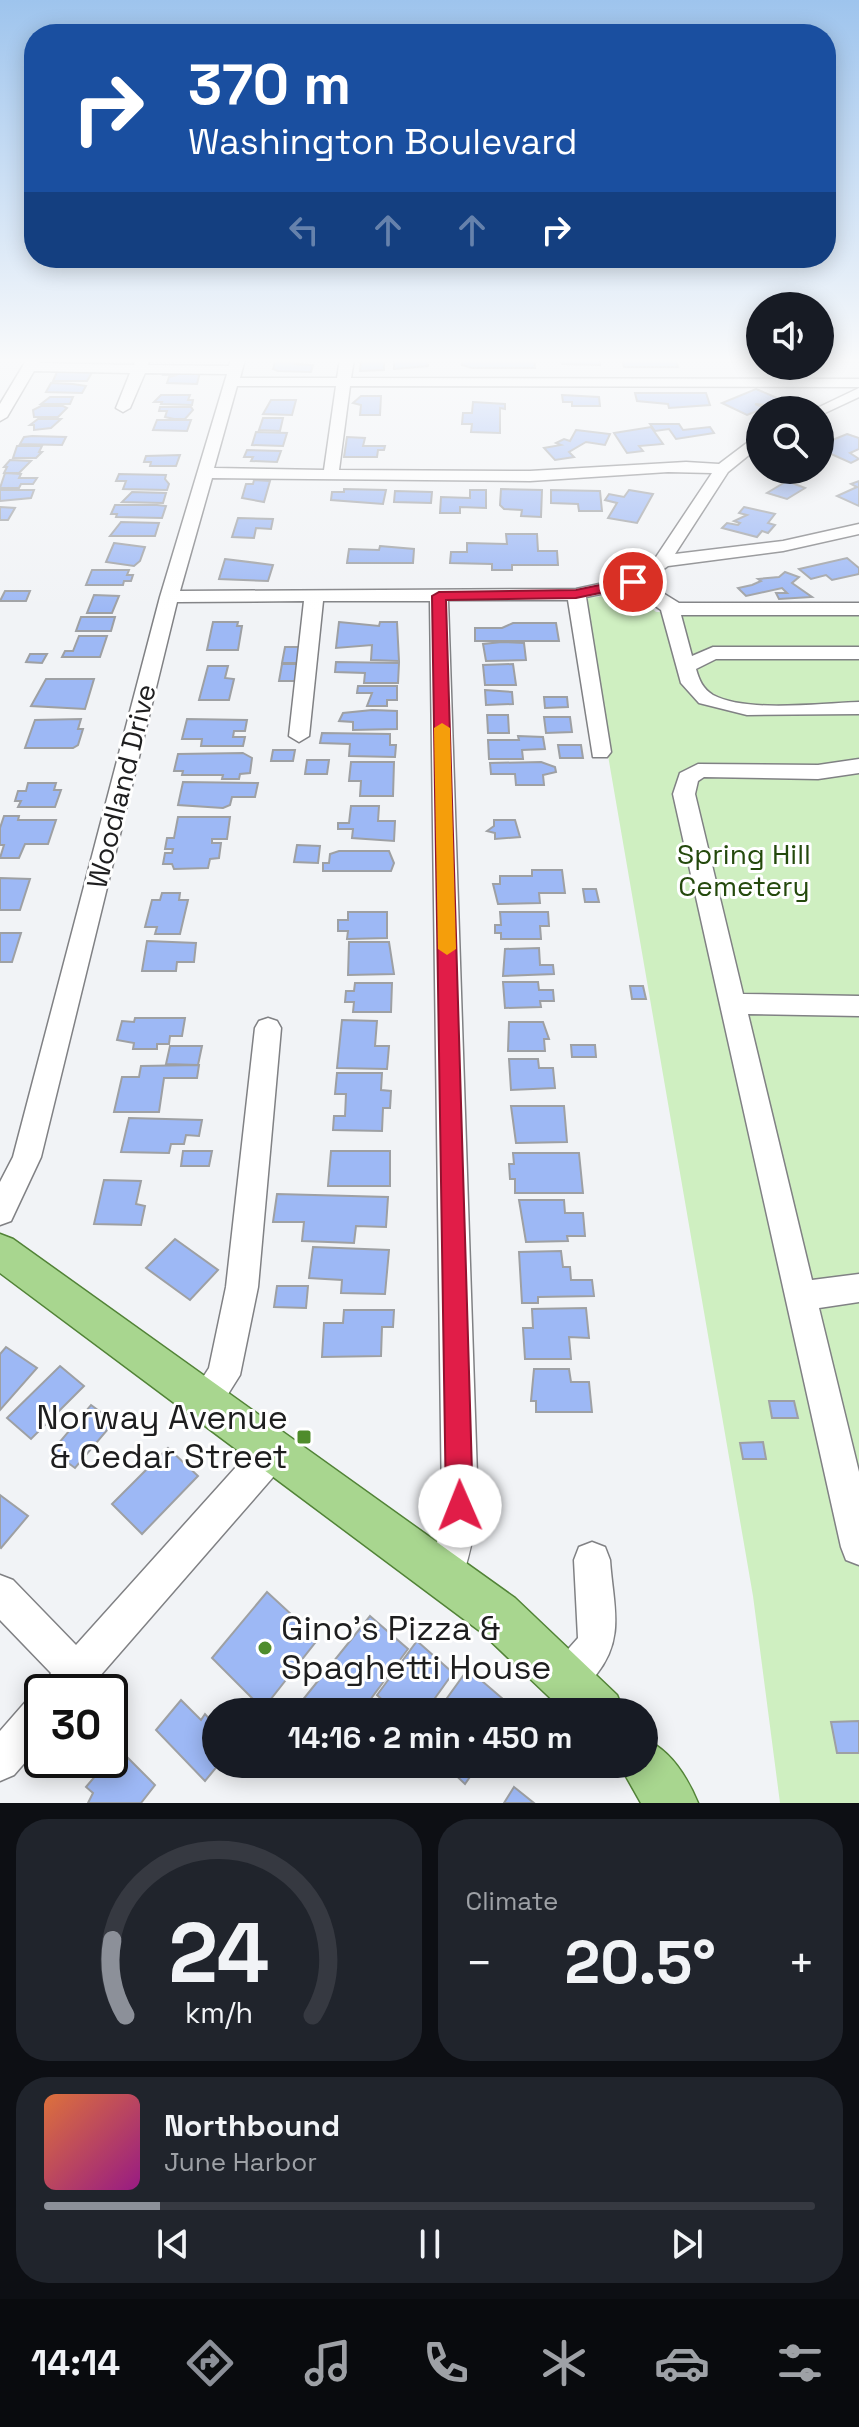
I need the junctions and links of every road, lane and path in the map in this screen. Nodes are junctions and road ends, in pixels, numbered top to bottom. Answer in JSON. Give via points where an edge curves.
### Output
{"nodes":[{"id":1,"x":213,"y":443,"type":"edge"},
{"id":2,"x":335,"y":443,"type":"edge"},
{"id":3,"x":746,"y":449,"type":"edge"},
{"id":4,"x":722,"y":469,"type":"junction"},
{"id":5,"x":204,"y":473,"type":"junction"},
{"id":6,"x":331,"y":474,"type":"junction"},
{"id":7,"x":859,"y":529,"type":"edge"},
{"id":8,"x":663,"y":561,"type":"junction"},
{"id":9,"x":633,"y":582,"type":"junction"},
{"id":10,"x":576,"y":594,"type":"junction"},
{"id":11,"x":439,"y":596,"type":"junction"},
{"id":12,"x":169,"y":597,"type":"junction"},
{"id":13,"x":314,"y":597,"type":"junction"},
{"id":14,"x":669,"y":607,"type":"junction"},
{"id":15,"x":859,"y":609,"type":"edge"},
{"id":16,"x":681,"y":639,"type":"junction"},
{"id":17,"x":713,"y":653,"type":"junction"},
{"id":18,"x":859,"y":653,"type":"edge"},
{"id":19,"x":687,"y":666,"type":"junction"},
{"id":20,"x":859,"y":708,"type":"edge"},
{"id":21,"x":299,"y":736,"type":"dead end"},
{"id":22,"x":600,"y":752,"type":"dead end"},
{"id":23,"x":859,"y":766,"type":"edge"},
{"id":24,"x":733,"y":1004,"type":"junction"},
{"id":25,"x":859,"y":1006,"type":"edge"},
{"id":26,"x":268,"y":1028,"type":"dead end"},
{"id":27,"x":0,"y":1212,"type":"edge"},
{"id":28,"x":0,"y":1251,"type":"edge"},
{"id":29,"x":859,"y":1288,"type":"edge"},
{"id":30,"x":799,"y":1296,"type":"junction"},
{"id":31,"x":206,"y":1399,"type":"junction"},
{"id":32,"x":275,"y":1449,"type":"junction"},
{"id":33,"x":857,"y":1530,"type":"edge"},
{"id":34,"x":592,"y":1560,"type":"dead end"},
{"id":35,"x":445,"y":1575,"type":"junction"},
{"id":36,"x":0,"y":1593,"type":"edge"},
{"id":37,"x":61,"y":1674,"type":"edge"},
{"id":38,"x":76,"y":1674,"type":"edge"},
{"id":39,"x":568,"y":1679,"type":"junction"},
{"id":40,"x":586,"y":1698,"type":"edge"},
{"id":41,"x":24,"y":1734,"type":"edge"},
{"id":42,"x":0,"y":1761,"type":"edge"},
{"id":43,"x":654,"y":1778,"type":"edge"},
{"id":44,"x":672,"y":1803,"type":"edge"}],
"edges":[{"from":1,"to":5,"type":"street","name":"Woodland Drive"},
{"from":2,"to":6,"type":"street"},
{"from":3,"to":4,"type":"street"},
{"from":4,"to":6,"type":"street","via":[[680,465],[579,475]]},
{"from":4,"to":8,"type":"street"},
{"from":5,"to":6,"type":"street"},
{"from":5,"to":12,"type":"street","name":"Woodland Drive"},
{"from":7,"to":8,"type":"street","via":[[783,546]]},
{"from":8,"to":9,"type":"street"},
{"from":9,"to":10,"type":"street"},
{"from":9,"to":14,"type":"street"},
{"from":10,"to":11,"type":"street"},
{"from":10,"to":22,"type":"street"},
{"from":11,"to":13,"type":"street"},
{"from":11,"to":35,"type":"street","via":[[460,1506]]},
{"from":12,"to":13,"type":"street"},
{"from":12,"to":27,"type":"street","name":"Woodland Drive","via":[[27,1157]]},
{"from":13,"to":21,"type":"street"},
{"from":14,"to":15,"type":"street"},
{"from":14,"to":16,"type":"street"},
{"from":16,"to":17,"type":"street"},
{"from":16,"to":19,"type":"street"},
{"from":17,"to":18,"type":"street"},
{"from":17,"to":19,"type":"street"},
{"from":19,"to":20,"type":"street","via":[[697,693],[722,706]]},
{"from":23,"to":24,"type":"street","via":[[818,772],[714,769],[688,778],[684,794]]},
{"from":24,"to":25,"type":"street"},
{"from":24,"to":30,"type":"street"},
{"from":26,"to":31,"type":"street","via":[[242,1287],[224,1375]]},
{"from":28,"to":31,"type":"main road"},
{"from":29,"to":30,"type":"street"},
{"from":30,"to":33,"type":"street"},
{"from":31,"to":32,"type":"main road"},
{"from":32,"to":35,"type":"main road"},
{"from":32,"to":38,"type":"street"},
{"from":34,"to":39,"type":"street","via":[[597,1644]]},
{"from":35,"to":39,"type":"main road"},
{"from":36,"to":37,"type":"street"},
{"from":39,"to":40,"type":"main road"},
{"from":41,"to":42,"type":"street"},
{"from":43,"to":44,"type":"main road"}]}
